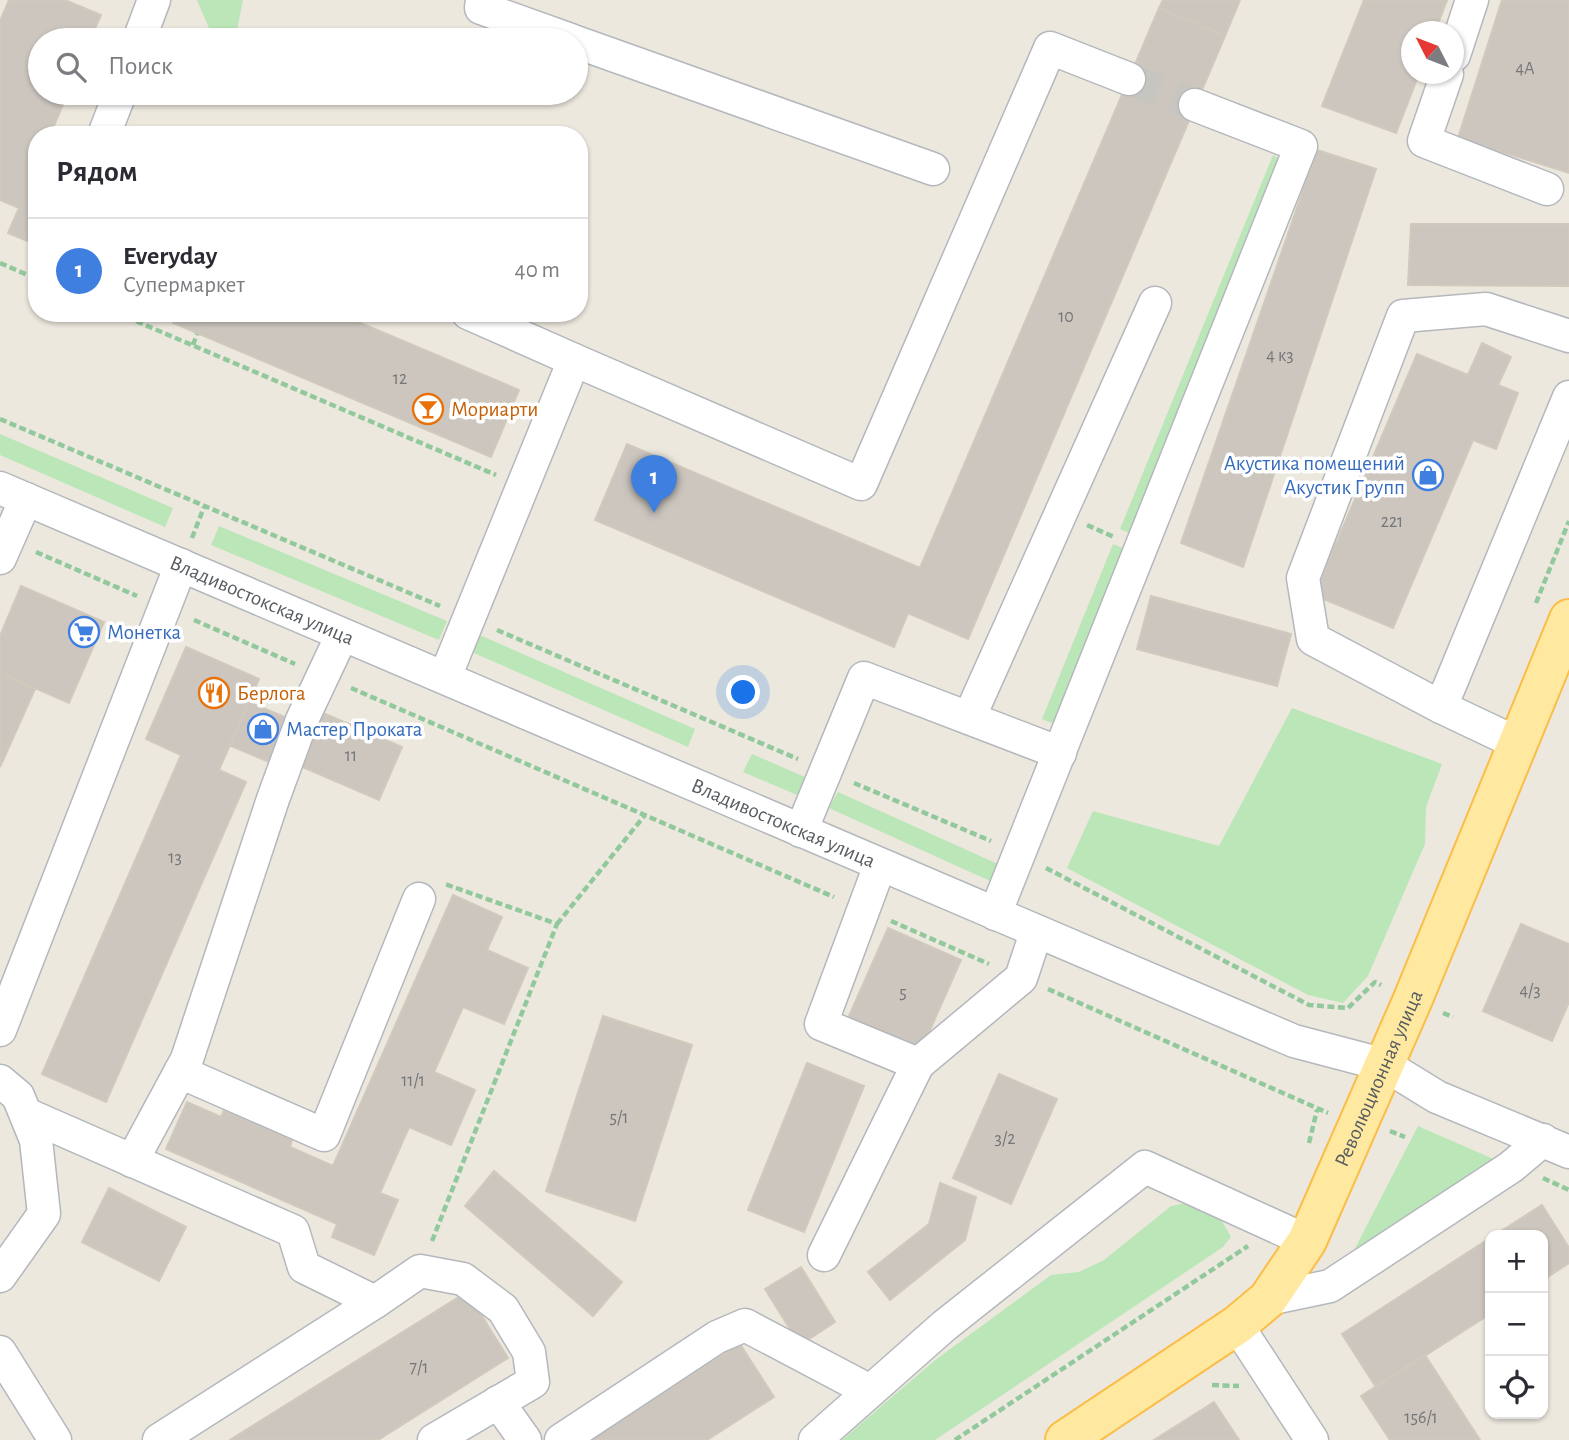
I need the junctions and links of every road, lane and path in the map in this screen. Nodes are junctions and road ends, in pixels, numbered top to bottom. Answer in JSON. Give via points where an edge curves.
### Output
{"nodes":[{"id":1,"x":154,"y":0,"type":"edge"},
{"id":2,"x":482,"y":0,"type":"edge"},
{"id":3,"x":1472,"y":0,"type":"edge"},
{"id":4,"x":1464,"y":24,"type":"edge"},
{"id":5,"x":144,"y":28,"type":"edge"},
{"id":6,"x":537,"y":28,"type":"edge"},
{"id":7,"x":588,"y":46,"type":"edge"},
{"id":8,"x":1129,"y":79,"type":"tunnel mouth"},
{"id":9,"x":1444,"y":84,"type":"edge"},
{"id":10,"x":115,"y":105,"type":"edge"},
{"id":11,"x":1195,"y":105,"type":"tunnel mouth"},
{"id":12,"x":107,"y":126,"type":"edge"},
{"id":13,"x":933,"y":169,"type":"dead end"},
{"id":14,"x":1547,"y":190,"type":"dead end"},
{"id":15,"x":0,"y":263,"type":"edge"},
{"id":16,"x":28,"y":275,"type":"edge"},
{"id":17,"x":1155,"y":303,"type":"dead end"},
{"id":18,"x":138,"y":322,"type":"edge"},
{"id":19,"x":488,"y":322,"type":"edge"},
{"id":20,"x":197,"y":334,"type":"dead end"},
{"id":21,"x":1569,"y":336,"type":"edge"},
{"id":22,"x":192,"y":345,"type":"junction"},
{"id":23,"x":574,"y":360,"type":"junction"},
{"id":24,"x":1569,"y":397,"type":"edge"},
{"id":25,"x":0,"y":419,"type":"edge"},
{"id":26,"x":523,"y":486,"type":"junction"},
{"id":27,"x":13,"y":493,"type":"edge"},
{"id":28,"x":4,"y":549,"type":"edge"},
{"id":29,"x":181,"y":565,"type":"junction"},
{"id":30,"x":163,"y":607,"type":"junction"},
{"id":31,"x":470,"y":619,"type":"junction"},
{"id":32,"x":1569,"y":620,"type":"edge"},
{"id":33,"x":342,"y":635,"type":"junction"},
{"id":34,"x":323,"y":676,"type":"junction"},
{"id":35,"x":445,"y":677,"type":"junction"},
{"id":36,"x":1441,"y":707,"type":"junction"},
{"id":37,"x":969,"y":718,"type":"junction"},
{"id":38,"x":1519,"y":744,"type":"junction"},
{"id":39,"x":1060,"y":752,"type":"junction"},
{"id":40,"x":827,"y":771,"type":"junction"},
{"id":41,"x":645,"y":815,"type":"junction"},
{"id":42,"x":802,"y":831,"type":"junction"},
{"id":43,"x":1020,"y":854,"type":"junction"},
{"id":44,"x":880,"y":865,"type":"junction"},
{"id":45,"x":419,"y":899,"type":"joint"},
{"id":46,"x":862,"y":909,"type":"junction"},
{"id":47,"x":995,"y":914,"type":"junction"},
{"id":48,"x":557,"y":924,"type":"junction"},
{"id":49,"x":1036,"y":933,"type":"junction"},
{"id":50,"x":1021,"y":978,"type":"junction"},
{"id":51,"x":1375,"y":982,"type":"dead end"},
{"id":52,"x":0,"y":1030,"type":"edge"},
{"id":53,"x":918,"y":1065,"type":"junction"},
{"id":54,"x":1385,"y":1065,"type":"junction"},
{"id":55,"x":180,"y":1072,"type":"junction"},
{"id":56,"x":0,"y":1081,"type":"edge"},
{"id":57,"x":26,"y":1114,"type":"junction"},
{"id":58,"x":1556,"y":1146,"type":"edge"},
{"id":59,"x":1308,"y":1148,"type":"dead end"},
{"id":60,"x":132,"y":1161,"type":"junction"},
{"id":61,"x":1291,"y":1234,"type":"junction"},
{"id":62,"x":824,"y":1255,"type":"dead end"},
{"id":63,"x":420,"y":1271,"type":"junction"},
{"id":64,"x":0,"y":1276,"type":"edge"},
{"id":65,"x":1268,"y":1298,"type":"junction"},
{"id":66,"x":375,"y":1302,"type":"junction"},
{"id":67,"x":1237,"y":1325,"type":"junction"},
{"id":68,"x":0,"y":1352,"type":"edge"},
{"id":69,"x":870,"y":1391,"type":"junction"},
{"id":70,"x":498,"y":1402,"type":"junction"},
{"id":71,"x":55,"y":1440,"type":"edge"},
{"id":72,"x":159,"y":1440,"type":"edge"},
{"id":73,"x":434,"y":1440,"type":"edge"},
{"id":74,"x":525,"y":1440,"type":"edge"},
{"id":75,"x":561,"y":1440,"type":"edge"},
{"id":76,"x":815,"y":1440,"type":"edge"},
{"id":77,"x":955,"y":1440,"type":"edge"},
{"id":78,"x":1065,"y":1440,"type":"edge"},
{"id":79,"x":1312,"y":1440,"type":"edge"}],
"edges":[{"from":1,"to":5,"type":"street"},
{"from":2,"to":6,"type":"street","via":[[481,8]]},
{"from":3,"to":4,"type":"street"},
{"from":7,"to":13,"type":"street"},
{"from":8,"to":23,"type":"street","via":[[1050,48],[861,484]]},
{"from":9,"to":14,"type":"street","via":[[1424,141]]},
{"from":10,"to":12,"type":"street"},
{"from":11,"to":39,"type":"street","via":[[1301,146]]},
{"from":15,"to":16,"type":"path"},
{"from":17,"to":37,"type":"street"},
{"from":18,"to":22,"type":"path"},
{"from":19,"to":23,"type":"street"},
{"from":20,"to":22,"type":"path"},
{"from":21,"to":36,"type":"street","via":[[1486,309],[1403,316],[1303,578],[1313,639]]},
{"from":22,"to":26,"type":"path"},
{"from":23,"to":26,"type":"street"},
{"from":24,"to":36,"type":"street"},
{"from":25,"to":31,"type":"path"},
{"from":26,"to":31,"type":"street"},
{"from":27,"to":28,"type":"street"},
{"from":27,"to":29,"type":"street","name":"Владивостокская улица"},
{"from":28,"to":30,"type":"path"},
{"from":29,"to":30,"type":"street"},
{"from":29,"to":33,"type":"street","name":"Владивостокская улица"},
{"from":30,"to":34,"type":"path"},
{"from":30,"to":52,"type":"street"},
{"from":31,"to":35,"type":"street"},
{"from":31,"to":40,"type":"path"},
{"from":32,"to":38,"type":"main road","name":"Революционная улица"},
{"from":33,"to":34,"type":"street"},
{"from":33,"to":35,"type":"street","name":"Владивостокская улица"},
{"from":34,"to":41,"type":"path"},
{"from":34,"to":55,"type":"street","via":[[273,799]]},
{"from":35,"to":42,"type":"street","name":"Владивостокская улица"},
{"from":36,"to":38,"type":"street"},
{"from":37,"to":39,"type":"street"},
{"from":37,"to":40,"type":"street","via":[[864,678]]},
{"from":38,"to":54,"type":"main road","name":"Революционная улица"},
{"from":39,"to":43,"type":"street"},
{"from":40,"to":42,"type":"street"},
{"from":40,"to":43,"type":"path"},
{"from":41,"to":46,"type":"path"},
{"from":41,"to":48,"type":"path"},
{"from":42,"to":44,"type":"street","name":"Владивостокская улица"},
{"from":43,"to":47,"type":"street"},
{"from":43,"to":51,"type":"path","via":[[1309,1005],[1348,1008]]},
{"from":44,"to":46,"type":"street"},
{"from":44,"to":47,"type":"street","name":"Владивостокская улица"},
{"from":45,"to":48,"type":"path","via":[[428,878]]},
{"from":45,"to":55,"type":"street","via":[[324,1135]]},
{"from":46,"to":50,"type":"path"},
{"from":46,"to":53,"type":"street","via":[[821,1024]]},
{"from":47,"to":49,"type":"street","name":"Владивостокская улица"},
{"from":48,"to":63,"type":"path"},
{"from":49,"to":50,"type":"street"},
{"from":49,"to":54,"type":"street","name":"Владивостокская улица","via":[[1294,1041]]},
{"from":50,"to":53,"type":"street"},
{"from":50,"to":59,"type":"path","via":[[1317,1110]]},
{"from":53,"to":62,"type":"street"},
{"from":54,"to":58,"type":"street","name":"Владивостокская улица","via":[[1437,1097]]},
{"from":54,"to":61,"type":"main road","name":"Революционная улица"},
{"from":55,"to":60,"type":"street"},
{"from":56,"to":57,"type":"street","via":[[18,1096]]},
{"from":57,"to":60,"type":"street"},
{"from":57,"to":64,"type":"street","via":[[36,1140],[44,1213]]},
{"from":58,"to":65,"type":"street","via":[[1511,1167],[1331,1286]]},
{"from":60,"to":66,"type":"street","via":[[293,1231],[304,1266]]},
{"from":61,"to":65,"type":"main road","name":"Революционная улица"},
{"from":61,"to":69,"type":"street","via":[[1145,1167],[944,1326]]},
{"from":61,"to":77,"type":"path","via":[[1160,1307]]},
{"from":63,"to":66,"type":"street"},
{"from":63,"to":70,"type":"street","via":[[463,1279],[503,1309],[529,1352],[533,1382]]},
{"from":65,"to":67,"type":"main road","name":"Революционная улица"},
{"from":66,"to":72,"type":"street"},
{"from":67,"to":78,"type":"main road","name":"Революционная улица"},
{"from":67,"to":79,"type":"street"},
{"from":68,"to":71,"type":"street"},
{"from":69,"to":75,"type":"street","via":[[745,1325],[717,1337]]},
{"from":69,"to":76,"type":"street"},
{"from":70,"to":73,"type":"street"},
{"from":70,"to":74,"type":"street"}]}
